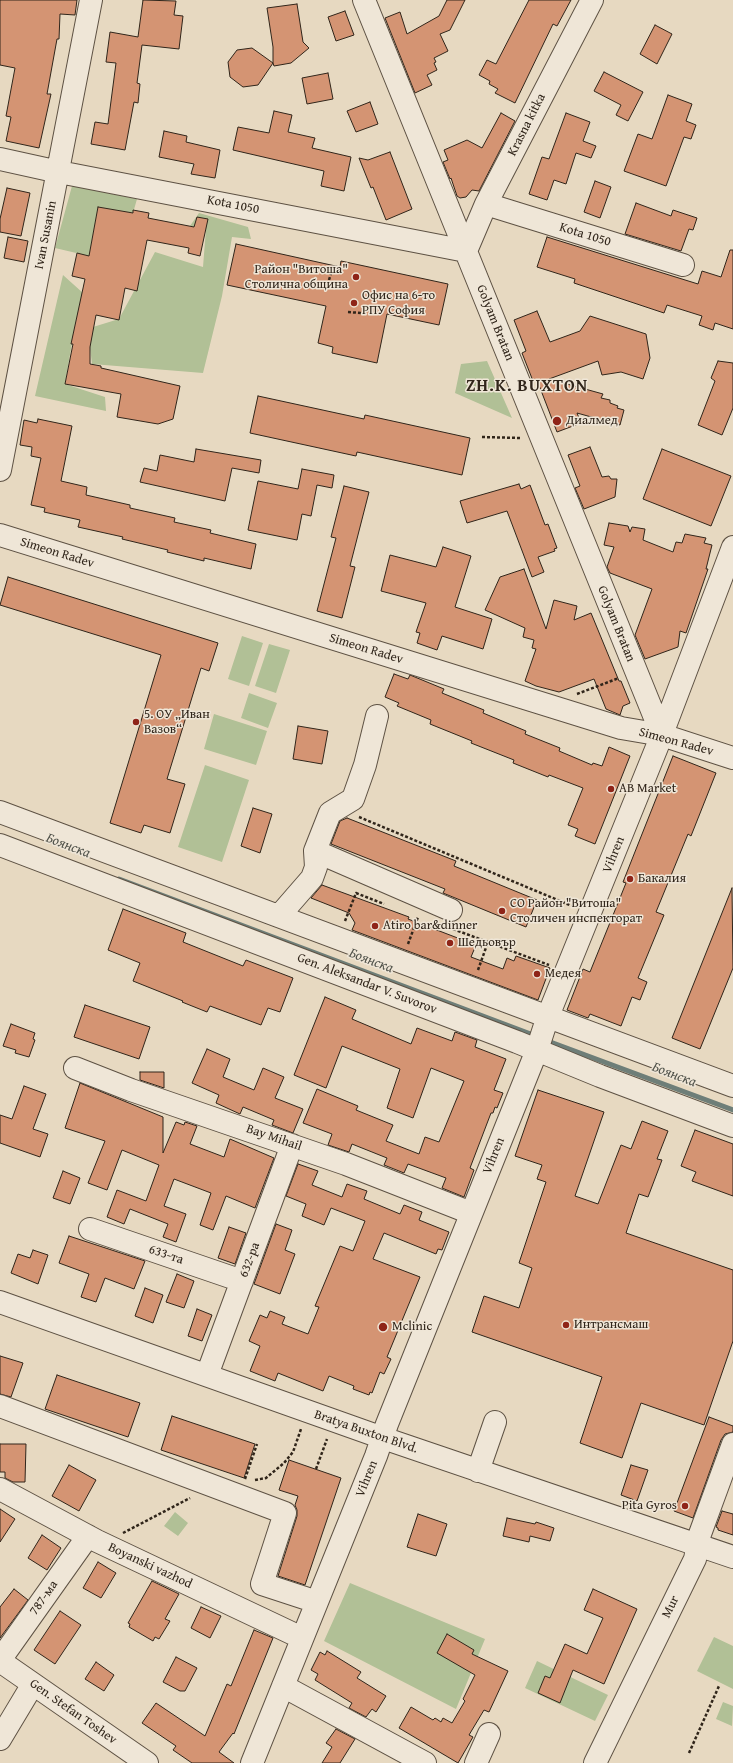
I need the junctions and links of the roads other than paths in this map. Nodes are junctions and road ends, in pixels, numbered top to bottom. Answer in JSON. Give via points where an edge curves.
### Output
{"nodes":[{"id":1,"x":91,"y":0,"type":"edge"},
{"id":2,"x":364,"y":0,"type":"edge"},
{"id":3,"x":592,"y":0,"type":"edge"},
{"id":4,"x":0,"y":159,"type":"edge"},
{"id":5,"x":59,"y":172,"type":"junction"},
{"id":6,"x":486,"y":204,"type":"junction"},
{"id":7,"x":466,"y":251,"type":"junction"},
{"id":8,"x":683,"y":265,"type":"dead end"},
{"id":9,"x":0,"y":470,"type":"edge"},
{"id":10,"x":0,"y":535,"type":"edge"},
{"id":11,"x":733,"y":547,"type":"edge"},
{"id":12,"x":377,"y":716,"type":"dead end"},
{"id":13,"x":662,"y":736,"type":"junction"},
{"id":14,"x":733,"y":758,"type":"edge"},
{"id":15,"x":0,"y":812,"type":"edge"},
{"id":16,"x":0,"y":845,"type":"edge"},
{"id":17,"x":315,"y":851,"type":"junction"},
{"id":18,"x":279,"y":916,"type":"junction"},
{"id":19,"x":449,"y":918,"type":"road end"},
{"id":20,"x":548,"y":1016,"type":"junction"},
{"id":21,"x":537,"y":1050,"type":"junction"},
{"id":22,"x":75,"y":1068,"type":"dead end"},
{"id":23,"x":733,"y":1086,"type":"edge"},
{"id":24,"x":733,"y":1126,"type":"edge"},
{"id":25,"x":292,"y":1145,"type":"junction"},
{"id":26,"x":471,"y":1213,"type":"junction"},
{"id":27,"x":90,"y":1230,"type":"dead end"},
{"id":28,"x":242,"y":1281,"type":"junction"},
{"id":29,"x":0,"y":1302,"type":"edge"},
{"id":30,"x":207,"y":1375,"type":"junction"},
{"id":31,"x":0,"y":1406,"type":"edge"},
{"id":32,"x":495,"y":1422,"type":"dead end"},
{"id":33,"x":383,"y":1438,"type":"junction"},
{"id":34,"x":733,"y":1444,"type":"edge"},
{"id":35,"x":478,"y":1471,"type":"junction"},
{"id":36,"x":0,"y":1489,"type":"edge"},
{"id":37,"x":96,"y":1540,"type":"junction"},
{"id":38,"x":698,"y":1545,"type":"junction"},
{"id":39,"x":733,"y":1557,"type":"edge"},
{"id":40,"x":317,"y":1602,"type":"junction"},
{"id":41,"x":302,"y":1638,"type":"junction"},
{"id":42,"x":0,"y":1661,"type":"edge"},
{"id":43,"x":33,"y":1684,"type":"junction"},
{"id":44,"x":283,"y":1686,"type":"junction"},
{"id":45,"x":489,"y":1734,"type":"dead end"},
{"id":46,"x":0,"y":1739,"type":"edge"},
{"id":47,"x":147,"y":1763,"type":"edge"},
{"id":48,"x":252,"y":1763,"type":"edge"},
{"id":49,"x":425,"y":1763,"type":"edge"},
{"id":50,"x":476,"y":1763,"type":"edge"},
{"id":51,"x":595,"y":1763,"type":"edge"}],
"edges":[{"from":1,"to":5,"type":"street","name":"Ivan Susanin"},
{"from":2,"to":7,"type":"street","name":"Golyam Bratan"},
{"from":3,"to":6,"type":"street","name":"Krasna kitka"},
{"from":4,"to":5,"type":"street","name":"Kota 1050"},
{"from":5,"to":7,"type":"street","name":"Kota 1050"},
{"from":5,"to":9,"type":"street","name":"Ivan Susanin"},
{"from":6,"to":7,"type":"street","name":"Krasna kitka"},
{"from":6,"to":8,"type":"street","name":"Kota 1050"},
{"from":7,"to":13,"type":"street","name":"Golyam Bratan"},
{"from":10,"to":13,"type":"street","name":"Simeon Radev","via":[[621,728]]},
{"from":11,"to":13,"type":"street","name":"Vihren"},
{"from":12,"to":17,"type":"street","via":[[365,765],[353,799],[330,813]]},
{"from":13,"to":14,"type":"street","name":"Simeon Radev"},
{"from":13,"to":20,"type":"street","name":"Vihren"},
{"from":15,"to":18,"type":"street"},
{"from":16,"to":21,"type":"street","name":"Gen. Aleksandar V. Suvorov"},
{"from":17,"to":18,"type":"street","via":[[316,867],[312,878]]},
{"from":17,"to":19,"type":"street"},
{"from":18,"to":20,"type":"street"},
{"from":20,"to":21,"type":"street","name":"Vihren"},
{"from":20,"to":23,"type":"street"},
{"from":21,"to":24,"type":"street","name":"Gen. Aleksandar V. Suvorov"},
{"from":21,"to":26,"type":"street","name":"Vihren"},
{"from":22,"to":25,"type":"street","name":"Bay Mihail","via":[[131,1090]]},
{"from":25,"to":26,"type":"street","name":"Bay Mihail"},
{"from":25,"to":28,"type":"street","name":"632-ра"},
{"from":26,"to":33,"type":"street","name":"Vihren"},
{"from":27,"to":28,"type":"street","name":"633-та"},
{"from":28,"to":30,"type":"street","name":"632-ра"},
{"from":29,"to":30,"type":"street","name":"Bratya Buxton Blvd."},
{"from":30,"to":33,"type":"street","name":"Bratya Buxton Blvd."},
{"from":31,"to":40,"type":"street","via":[[285,1512],[262,1584]]},
{"from":32,"to":35,"type":"street"},
{"from":33,"to":35,"type":"street","name":"Bratya Buxton Blvd."},
{"from":33,"to":40,"type":"street","name":"Vihren"},
{"from":34,"to":38,"type":"street","name":"Mur"},
{"from":35,"to":38,"type":"street","name":"Bratya Buxton Blvd."},
{"from":36,"to":37,"type":"street","name":"Boyanski vazhod"},
{"from":37,"to":41,"type":"street","name":"Boyanski vazhod"},
{"from":37,"to":42,"type":"street","name":"787-ма"},
{"from":38,"to":39,"type":"street","name":"Bratya Buxton Blvd."},
{"from":38,"to":51,"type":"street","name":"Mur","via":[[695,1559]]},
{"from":40,"to":41,"type":"street","name":"Vihren"},
{"from":41,"to":44,"type":"street","name":"Vihren"},
{"from":42,"to":43,"type":"street","name":"Gen. Stefan Toshev"},
{"from":43,"to":46,"type":"street"},
{"from":43,"to":47,"type":"street","name":"Gen. Stefan Toshev"},
{"from":44,"to":48,"type":"street","name":"Vihren"},
{"from":44,"to":49,"type":"street"},
{"from":45,"to":50,"type":"street"}]}
